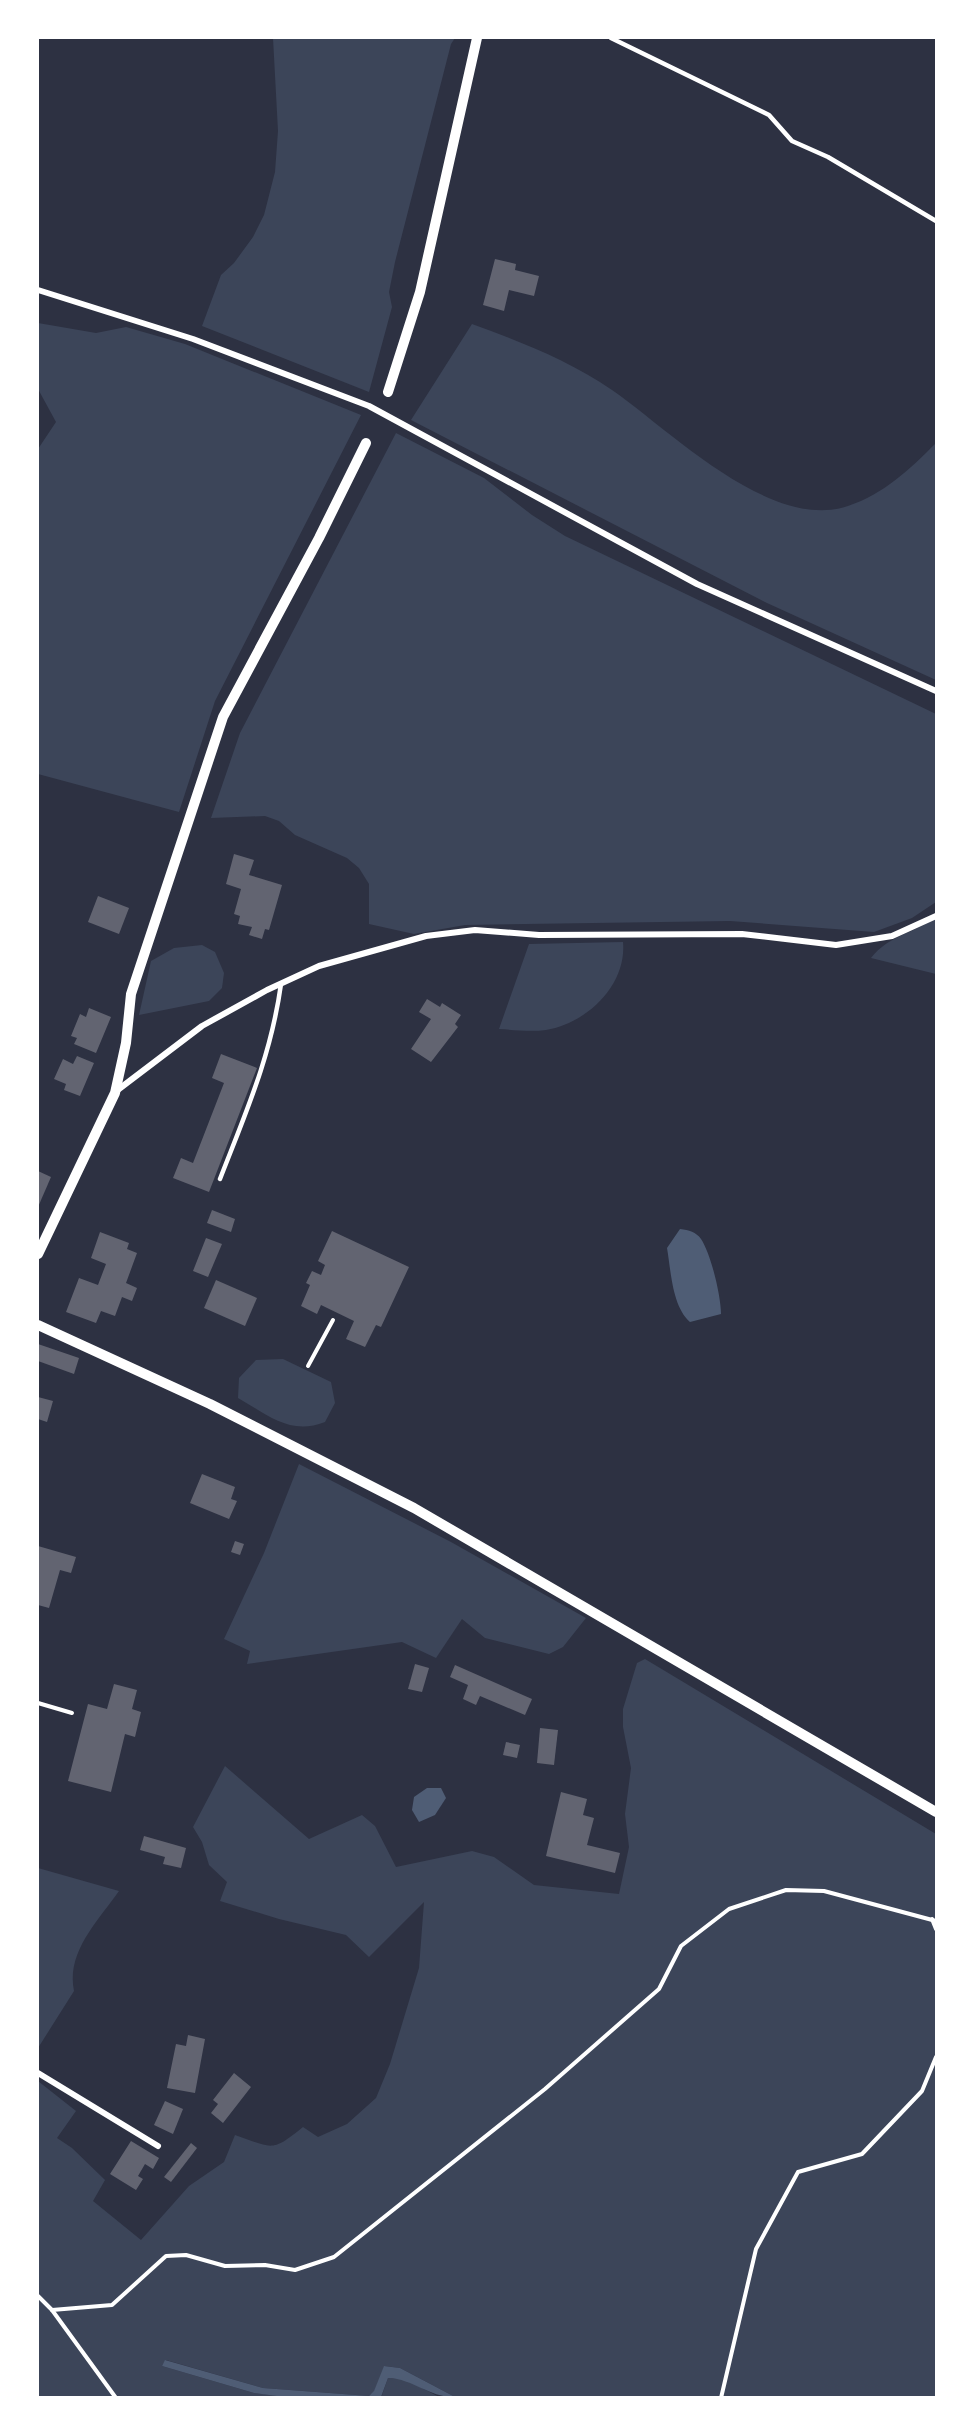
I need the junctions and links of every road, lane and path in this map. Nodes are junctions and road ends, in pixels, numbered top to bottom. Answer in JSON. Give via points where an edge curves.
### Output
{"nodes":[{"id":1,"x":477,"y":38,"type":"edge"},
{"id":2,"x":611,"y":38,"type":"edge"},
{"id":3,"x":936,"y":221,"type":"edge"},
{"id":4,"x":38,"y":291,"type":"edge"},
{"id":5,"x":388,"y":392,"type":"dead end"},
{"id":6,"x":366,"y":443,"type":"dead end"},
{"id":7,"x":936,"y":691,"type":"edge"},
{"id":8,"x":936,"y":916,"type":"edge"},
{"id":9,"x":281,"y":984,"type":"junction"},
{"id":10,"x":115,"y":1093,"type":"junction"},
{"id":11,"x":220,"y":1179,"type":"dead end"},
{"id":12,"x":39,"y":1250,"type":"edge"},
{"id":13,"x":333,"y":1320,"type":"dead end"},
{"id":14,"x":38,"y":1325,"type":"edge"},
{"id":15,"x":308,"y":1366,"type":"dead end"},
{"id":16,"x":38,"y":1703,"type":"edge"},
{"id":17,"x":72,"y":1713,"type":"dead end"},
{"id":18,"x":936,"y":1812,"type":"edge"},
{"id":19,"x":934,"y":1920,"type":"edge"},
{"id":20,"x":936,"y":1929,"type":"edge"},
{"id":21,"x":936,"y":2057,"type":"edge"},
{"id":22,"x":38,"y":2073,"type":"edge"},
{"id":23,"x":158,"y":2146,"type":"dead end"},
{"id":24,"x":38,"y":2296,"type":"edge"},
{"id":25,"x":52,"y":2310,"type":"junction"},
{"id":26,"x":116,"y":2397,"type":"edge"},
{"id":27,"x":721,"y":2397,"type":"edge"}],
"edges":[{"from":1,"to":5,"type":"street","via":[[420,292]]},
{"from":2,"to":3,"type":"lane","via":[[769,115],[792,141],[828,157]]},
{"from":4,"to":7,"type":"street","via":[[193,339],[369,406],[697,584]]},
{"from":6,"to":10,"type":"street","via":[[223,717],[131,993]]},
{"from":8,"to":9,"type":"street","via":[[892,936],[836,945],[742,934],[538,935],[475,930],[382,947],[319,966]]},
{"from":9,"to":10,"type":"street","via":[[202,1026]]},
{"from":9,"to":11,"type":"lane","via":[[267,1058]]},
{"from":10,"to":12,"type":"street"},
{"from":13,"to":15,"type":"path"},
{"from":14,"to":18,"type":"street","via":[[210,1404],[414,1508]]},
{"from":16,"to":17,"type":"path"},
{"from":19,"to":20,"type":"path"},
{"from":19,"to":25,"type":"path","via":[[824,1891],[786,1890],[729,1909],[681,1946],[658,1989],[563,2074],[334,2258],[295,2270],[265,2265],[225,2266],[186,2255],[166,2256],[112,2305]]},
{"from":21,"to":27,"type":"path","via":[[922,2091],[862,2154],[798,2172],[756,2249]]},
{"from":22,"to":23,"type":"street"},
{"from":24,"to":25,"type":"path"},
{"from":25,"to":26,"type":"path"}]}
